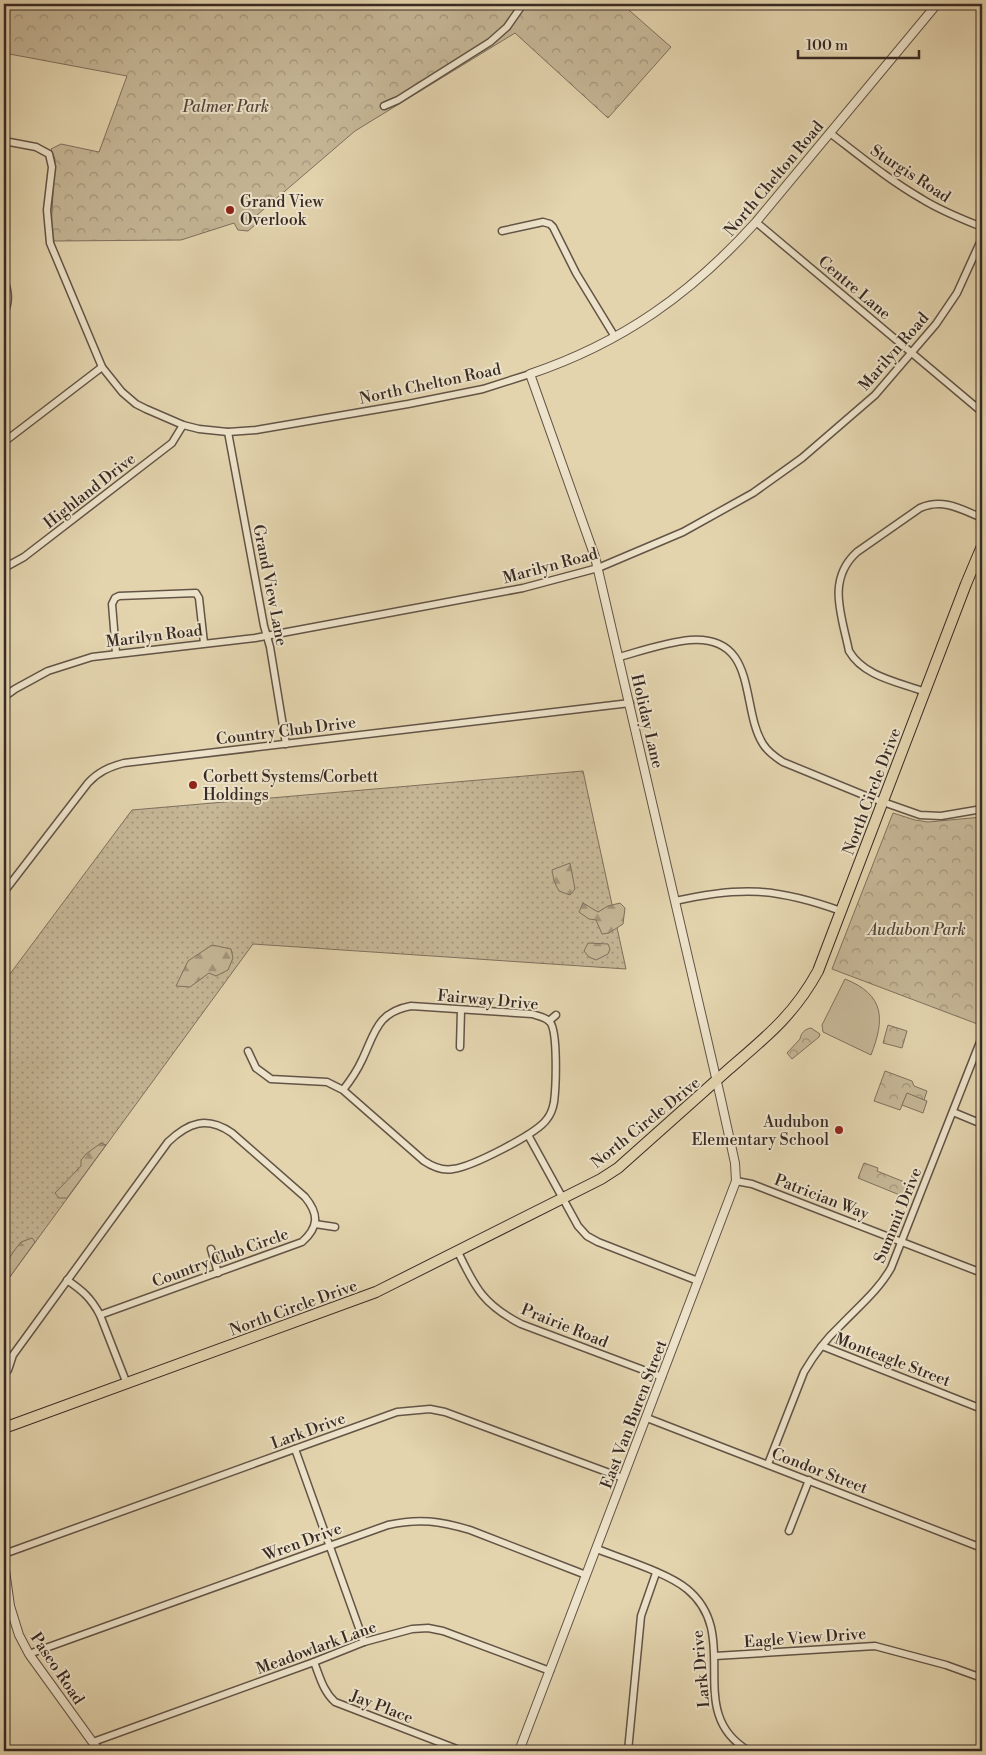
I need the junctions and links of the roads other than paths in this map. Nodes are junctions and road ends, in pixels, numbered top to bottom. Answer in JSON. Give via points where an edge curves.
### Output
{"nodes":[{"id":1,"x":523,"y":4,"type":"edge"},
{"id":2,"x":937,"y":4,"type":"edge"},
{"id":3,"x":384,"y":106,"type":"dead end"},
{"id":4,"x":830,"y":132,"type":"junction"},
{"id":5,"x":4,"y":140,"type":"edge"},
{"id":6,"x":756,"y":222,"type":"junction"},
{"id":7,"x":982,"y":227,"type":"edge"},
{"id":8,"x":502,"y":230,"type":"dead end"},
{"id":9,"x":982,"y":238,"type":"edge"},
{"id":10,"x":4,"y":279,"type":"edge"},
{"id":11,"x":4,"y":313,"type":"edge"},
{"id":12,"x":615,"y":337,"type":"junction"},
{"id":13,"x":913,"y":353,"type":"junction"},
{"id":14,"x":102,"y":367,"type":"junction"},
{"id":15,"x":530,"y":374,"type":"junction"},
{"id":16,"x":982,"y":401,"type":"edge"},
{"id":17,"x":976,"y":406,"type":"junction"},
{"id":18,"x":982,"y":412,"type":"edge"},
{"id":19,"x":183,"y":425,"type":"junction"},
{"id":20,"x":228,"y":432,"type":"junction"},
{"id":21,"x":4,"y":442,"type":"edge"},
{"id":22,"x":982,"y":518,"type":"edge"},
{"id":23,"x":982,"y":546,"type":"edge"},
{"id":24,"x":4,"y":568,"type":"edge"},
{"id":25,"x":598,"y":568,"type":"junction"},
{"id":26,"x":267,"y":636,"type":"junction"},
{"id":27,"x":204,"y":643,"type":"junction"},
{"id":28,"x":116,"y":653,"type":"junction"},
{"id":29,"x":619,"y":656,"type":"junction"},
{"id":30,"x":925,"y":692,"type":"junction"},
{"id":31,"x":4,"y":697,"type":"edge"},
{"id":32,"x":630,"y":703,"type":"junction"},
{"id":33,"x":286,"y":744,"type":"junction"},
{"id":34,"x":882,"y":802,"type":"junction"},
{"id":35,"x":982,"y":809,"type":"edge"},
{"id":36,"x":4,"y":892,"type":"edge"},
{"id":37,"x":675,"y":901,"type":"junction"},
{"id":38,"x":841,"y":911,"type":"junction"},
{"id":39,"x":461,"y":1010,"type":"junction"},
{"id":40,"x":556,"y":1015,"type":"dead end"},
{"id":41,"x":550,"y":1021,"type":"junction"},
{"id":42,"x":982,"y":1037,"type":"edge"},
{"id":43,"x":460,"y":1047,"type":"dead end"},
{"id":44,"x":248,"y":1051,"type":"dead end"},
{"id":45,"x":717,"y":1081,"type":"junction"},
{"id":46,"x":343,"y":1090,"type":"junction"},
{"id":47,"x":952,"y":1112,"type":"junction"},
{"id":48,"x":982,"y":1124,"type":"edge"},
{"id":49,"x":528,"y":1136,"type":"junction"},
{"id":50,"x":736,"y":1181,"type":"junction"},
{"id":51,"x":563,"y":1198,"type":"junction"},
{"id":52,"x":315,"y":1224,"type":"junction"},
{"id":53,"x":335,"y":1227,"type":"dead end"},
{"id":54,"x":903,"y":1241,"type":"junction"},
{"id":55,"x":211,"y":1249,"type":"dead end"},
{"id":56,"x":458,"y":1252,"type":"junction"},
{"id":57,"x":218,"y":1272,"type":"junction"},
{"id":58,"x":982,"y":1273,"type":"edge"},
{"id":59,"x":67,"y":1280,"type":"junction"},
{"id":60,"x":698,"y":1281,"type":"junction"},
{"id":61,"x":100,"y":1315,"type":"junction"},
{"id":62,"x":822,"y":1346,"type":"junction"},
{"id":63,"x":8,"y":1370,"type":"dead end"},
{"id":64,"x":662,"y":1377,"type":"junction"},
{"id":65,"x":127,"y":1384,"type":"junction"},
{"id":66,"x":982,"y":1409,"type":"edge"},
{"id":67,"x":647,"y":1418,"type":"junction"},
{"id":68,"x":4,"y":1428,"type":"edge"},
{"id":69,"x":295,"y":1449,"type":"junction"},
{"id":70,"x":768,"y":1464,"type":"junction"},
{"id":71,"x":624,"y":1478,"type":"junction"},
{"id":72,"x":809,"y":1480,"type":"junction"},
{"id":73,"x":789,"y":1531,"type":"dead end"},
{"id":74,"x":329,"y":1546,"type":"junction"},
{"id":75,"x":982,"y":1548,"type":"edge"},
{"id":76,"x":597,"y":1549,"type":"junction"},
{"id":77,"x":4,"y":1554,"type":"edge"},
{"id":78,"x":4,"y":1563,"type":"edge"},
{"id":79,"x":656,"y":1573,"type":"junction"},
{"id":80,"x":586,"y":1575,"type":"junction"},
{"id":81,"x":364,"y":1642,"type":"junction"},
{"id":82,"x":30,"y":1654,"type":"junction"},
{"id":83,"x":715,"y":1656,"type":"junction"},
{"id":84,"x":314,"y":1662,"type":"junction"},
{"id":85,"x":550,"y":1671,"type":"junction"},
{"id":86,"x":982,"y":1678,"type":"edge"},
{"id":87,"x":93,"y":1742,"type":"junction"},
{"id":88,"x":99,"y":1751,"type":"edge"},
{"id":89,"x":462,"y":1751,"type":"edge"},
{"id":90,"x":519,"y":1751,"type":"edge"},
{"id":91,"x":628,"y":1751,"type":"edge"},
{"id":92,"x":749,"y":1751,"type":"edge"}],
"edges":[{"from":1,"to":3,"type":"street","via":[[507,27],[490,42]]},
{"from":2,"to":4,"type":"street","name":"North Chelton Road"},
{"from":4,"to":6,"type":"street","name":"North Chelton Road"},
{"from":4,"to":7,"type":"street","name":"Sturgis Road","via":[[922,200]]},
{"from":5,"to":14,"type":"street","name":"North Chelton Road","via":[[36,147],[49,154],[52,167],[48,210],[50,242]]},
{"from":6,"to":12,"type":"street","name":"North Chelton Road","via":[[699,280]]},
{"from":6,"to":13,"type":"street","name":"Centre Lane"},
{"from":8,"to":12,"type":"street","via":[[543,222],[550,224]]},
{"from":9,"to":13,"type":"street","name":"Marilyn Road","via":[[957,293]]},
{"from":10,"to":11,"type":"street","via":[[8,301]]},
{"from":12,"to":15,"type":"street","name":"North Chelton Road"},
{"from":13,"to":17,"type":"street","name":"Centre Lane"},
{"from":13,"to":25,"type":"street","name":"Marilyn Road","via":[[828,437],[753,493],[683,532]]},
{"from":14,"to":19,"type":"street","name":"North Chelton Road","via":[[113,383],[136,404]]},
{"from":14,"to":21,"type":"street"},
{"from":15,"to":20,"type":"street","name":"North Chelton Road","via":[[483,389],[408,404]]},
{"from":15,"to":25,"type":"street","name":"Holiday Lane"},
{"from":16,"to":17,"type":"street"},
{"from":17,"to":18,"type":"street","name":"Centre Lane"},
{"from":19,"to":20,"type":"street","name":"North Chelton Road"},
{"from":19,"to":24,"type":"street","name":"Highland Drive","via":[[172,443],[24,557]]},
{"from":20,"to":26,"type":"street","name":"Grand View Lane"},
{"from":22,"to":30,"type":"street","via":[[951,504],[928,504],[857,552],[841,572],[838,592],[849,651],[866,669]]},
{"from":23,"to":30,"type":"main road","name":"North Circle Drive"},
{"from":25,"to":26,"type":"street","name":"Marilyn Road","via":[[515,590]]},
{"from":25,"to":29,"type":"street","name":"Holiday Lane"},
{"from":26,"to":27,"type":"street","name":"Marilyn Road"},
{"from":26,"to":33,"type":"street","name":"Grand View Lane"},
{"from":27,"to":28,"type":"street","name":"Marilyn Road"},
{"from":27,"to":28,"type":"street","via":[[196,593],[119,596],[112,604]]},
{"from":28,"to":31,"type":"street","name":"Marilyn Road","via":[[63,665],[30,680]]},
{"from":29,"to":32,"type":"street","name":"Holiday Lane"},
{"from":29,"to":34,"type":"street","via":[[689,640],[717,644],[733,655],[738,663],[762,743],[774,756]]},
{"from":30,"to":34,"type":"main road","name":"North Circle Drive"},
{"from":32,"to":33,"type":"street","name":"Country Club Drive"},
{"from":32,"to":37,"type":"street","name":"Holiday Lane"},
{"from":33,"to":36,"type":"street","name":"Country Club Drive","via":[[124,763],[103,770],[88,783]]},
{"from":34,"to":35,"type":"street","via":[[929,816]]},
{"from":34,"to":38,"type":"main road","name":"North Circle Drive"},
{"from":37,"to":38,"type":"street","via":[[715,892],[767,891],[804,898]]},
{"from":37,"to":45,"type":"street","name":"Holiday Lane"},
{"from":38,"to":45,"type":"main road","name":"North Circle Drive","via":[[818,971],[799,1002],[779,1026]]},
{"from":39,"to":41,"type":"street","name":"Fairway Drive","via":[[532,1014]]},
{"from":39,"to":43,"type":"street"},
{"from":39,"to":46,"type":"street","name":"Fairway Drive","via":[[411,1006],[391,1012],[379,1024]]},
{"from":40,"to":41,"type":"street"},
{"from":41,"to":49,"type":"street","name":"Fairway Drive","via":[[555,1040],[554,1102],[544,1124]]},
{"from":42,"to":47,"type":"street","name":"Summit Drive"},
{"from":44,"to":46,"type":"street","name":"Fairway Drive","via":[[256,1068],[271,1079],[327,1082]]},
{"from":45,"to":50,"type":"street","name":"East Van Buren Street"},
{"from":45,"to":51,"type":"main road","name":"North Circle Drive","via":[[618,1168]]},
{"from":46,"to":49,"type":"street","name":"Fairway Drive","via":[[424,1161],[439,1169],[463,1167]]},
{"from":47,"to":48,"type":"street"},
{"from":47,"to":54,"type":"street","name":"Summit Drive"},
{"from":49,"to":51,"type":"street"},
{"from":50,"to":54,"type":"street","name":"Patrician Way","via":[[752,1184]]},
{"from":50,"to":60,"type":"street","name":"East Van Buren Street"},
{"from":51,"to":56,"type":"main road","name":"North Circle Drive"},
{"from":51,"to":60,"type":"street","via":[[587,1236]]},
{"from":52,"to":53,"type":"street"},
{"from":52,"to":57,"type":"street","name":"Country Club Circle","via":[[302,1242]]},
{"from":52,"to":59,"type":"street","via":[[314,1210],[305,1196],[232,1133],[216,1125],[198,1122],[182,1129],[168,1142]]},
{"from":54,"to":58,"type":"street","name":"Patrician Way"},
{"from":54,"to":62,"type":"street","name":"Summit Drive","via":[[880,1286]]},
{"from":55,"to":57,"type":"street"},
{"from":56,"to":64,"type":"street","name":"Prairie Road","via":[[480,1294],[506,1316]]},
{"from":56,"to":65,"type":"main road","name":"North Circle Drive","via":[[376,1292]]},
{"from":57,"to":61,"type":"street","name":"Country Club Circle"},
{"from":59,"to":61,"type":"street","via":[[86,1294]]},
{"from":59,"to":63,"type":"street","via":[[13,1355]]},
{"from":60,"to":64,"type":"street","name":"East Van Buren Street"},
{"from":61,"to":65,"type":"street"},
{"from":62,"to":66,"type":"street","name":"Monteagle Street"},
{"from":62,"to":70,"type":"street","name":"Summit Drive","via":[[804,1372]]},
{"from":64,"to":67,"type":"street","name":"East Van Buren Street"},
{"from":65,"to":68,"type":"main road","name":"North Circle Drive"},
{"from":67,"to":70,"type":"street","name":"Condor Street"},
{"from":67,"to":71,"type":"street","name":"East Van Buren Street"},
{"from":69,"to":71,"type":"street","name":"Lark Drive","via":[[397,1412],[430,1409],[446,1412]]},
{"from":69,"to":74,"type":"street"},
{"from":69,"to":77,"type":"street","name":"Lark Drive"},
{"from":70,"to":72,"type":"street","name":"Condor Street"},
{"from":71,"to":76,"type":"street","name":"East Van Buren Street"},
{"from":72,"to":73,"type":"street"},
{"from":72,"to":75,"type":"street","name":"Condor Street"},
{"from":74,"to":80,"type":"street","name":"Wren Drive","via":[[401,1522],[435,1521],[470,1530]]},
{"from":74,"to":81,"type":"street"},
{"from":74,"to":82,"type":"street","name":"Wren Drive"},
{"from":76,"to":79,"type":"street","name":"Lark Drive"},
{"from":76,"to":80,"type":"street","name":"East Van Buren Street"},
{"from":78,"to":82,"type":"street","name":"Paseo Road","via":[[13,1618]]},
{"from":79,"to":83,"type":"street","name":"Lark Drive","via":[[686,1588],[706,1610],[712,1626]]},
{"from":79,"to":91,"type":"street","via":[[641,1616]]},
{"from":80,"to":85,"type":"street","name":"East Van Buren Street"},
{"from":81,"to":84,"type":"street","name":"Meadowlark Lane"},
{"from":81,"to":85,"type":"street","name":"Meadowlark Lane","via":[[428,1628]]},
{"from":82,"to":87,"type":"street","name":"Paseo Road"},
{"from":83,"to":86,"type":"street","name":"Eagle View Drive","via":[[875,1646]]},
{"from":83,"to":92,"type":"street","name":"Lark Drive","via":[[715,1703],[720,1721],[729,1736]]},
{"from":84,"to":87,"type":"street","name":"Meadowlark Lane"},
{"from":84,"to":89,"type":"street","name":"Jay Place","via":[[323,1687],[335,1702]]},
{"from":85,"to":90,"type":"street","name":"East Van Buren Street"},
{"from":87,"to":88,"type":"street","name":"Paseo Road"}]}
